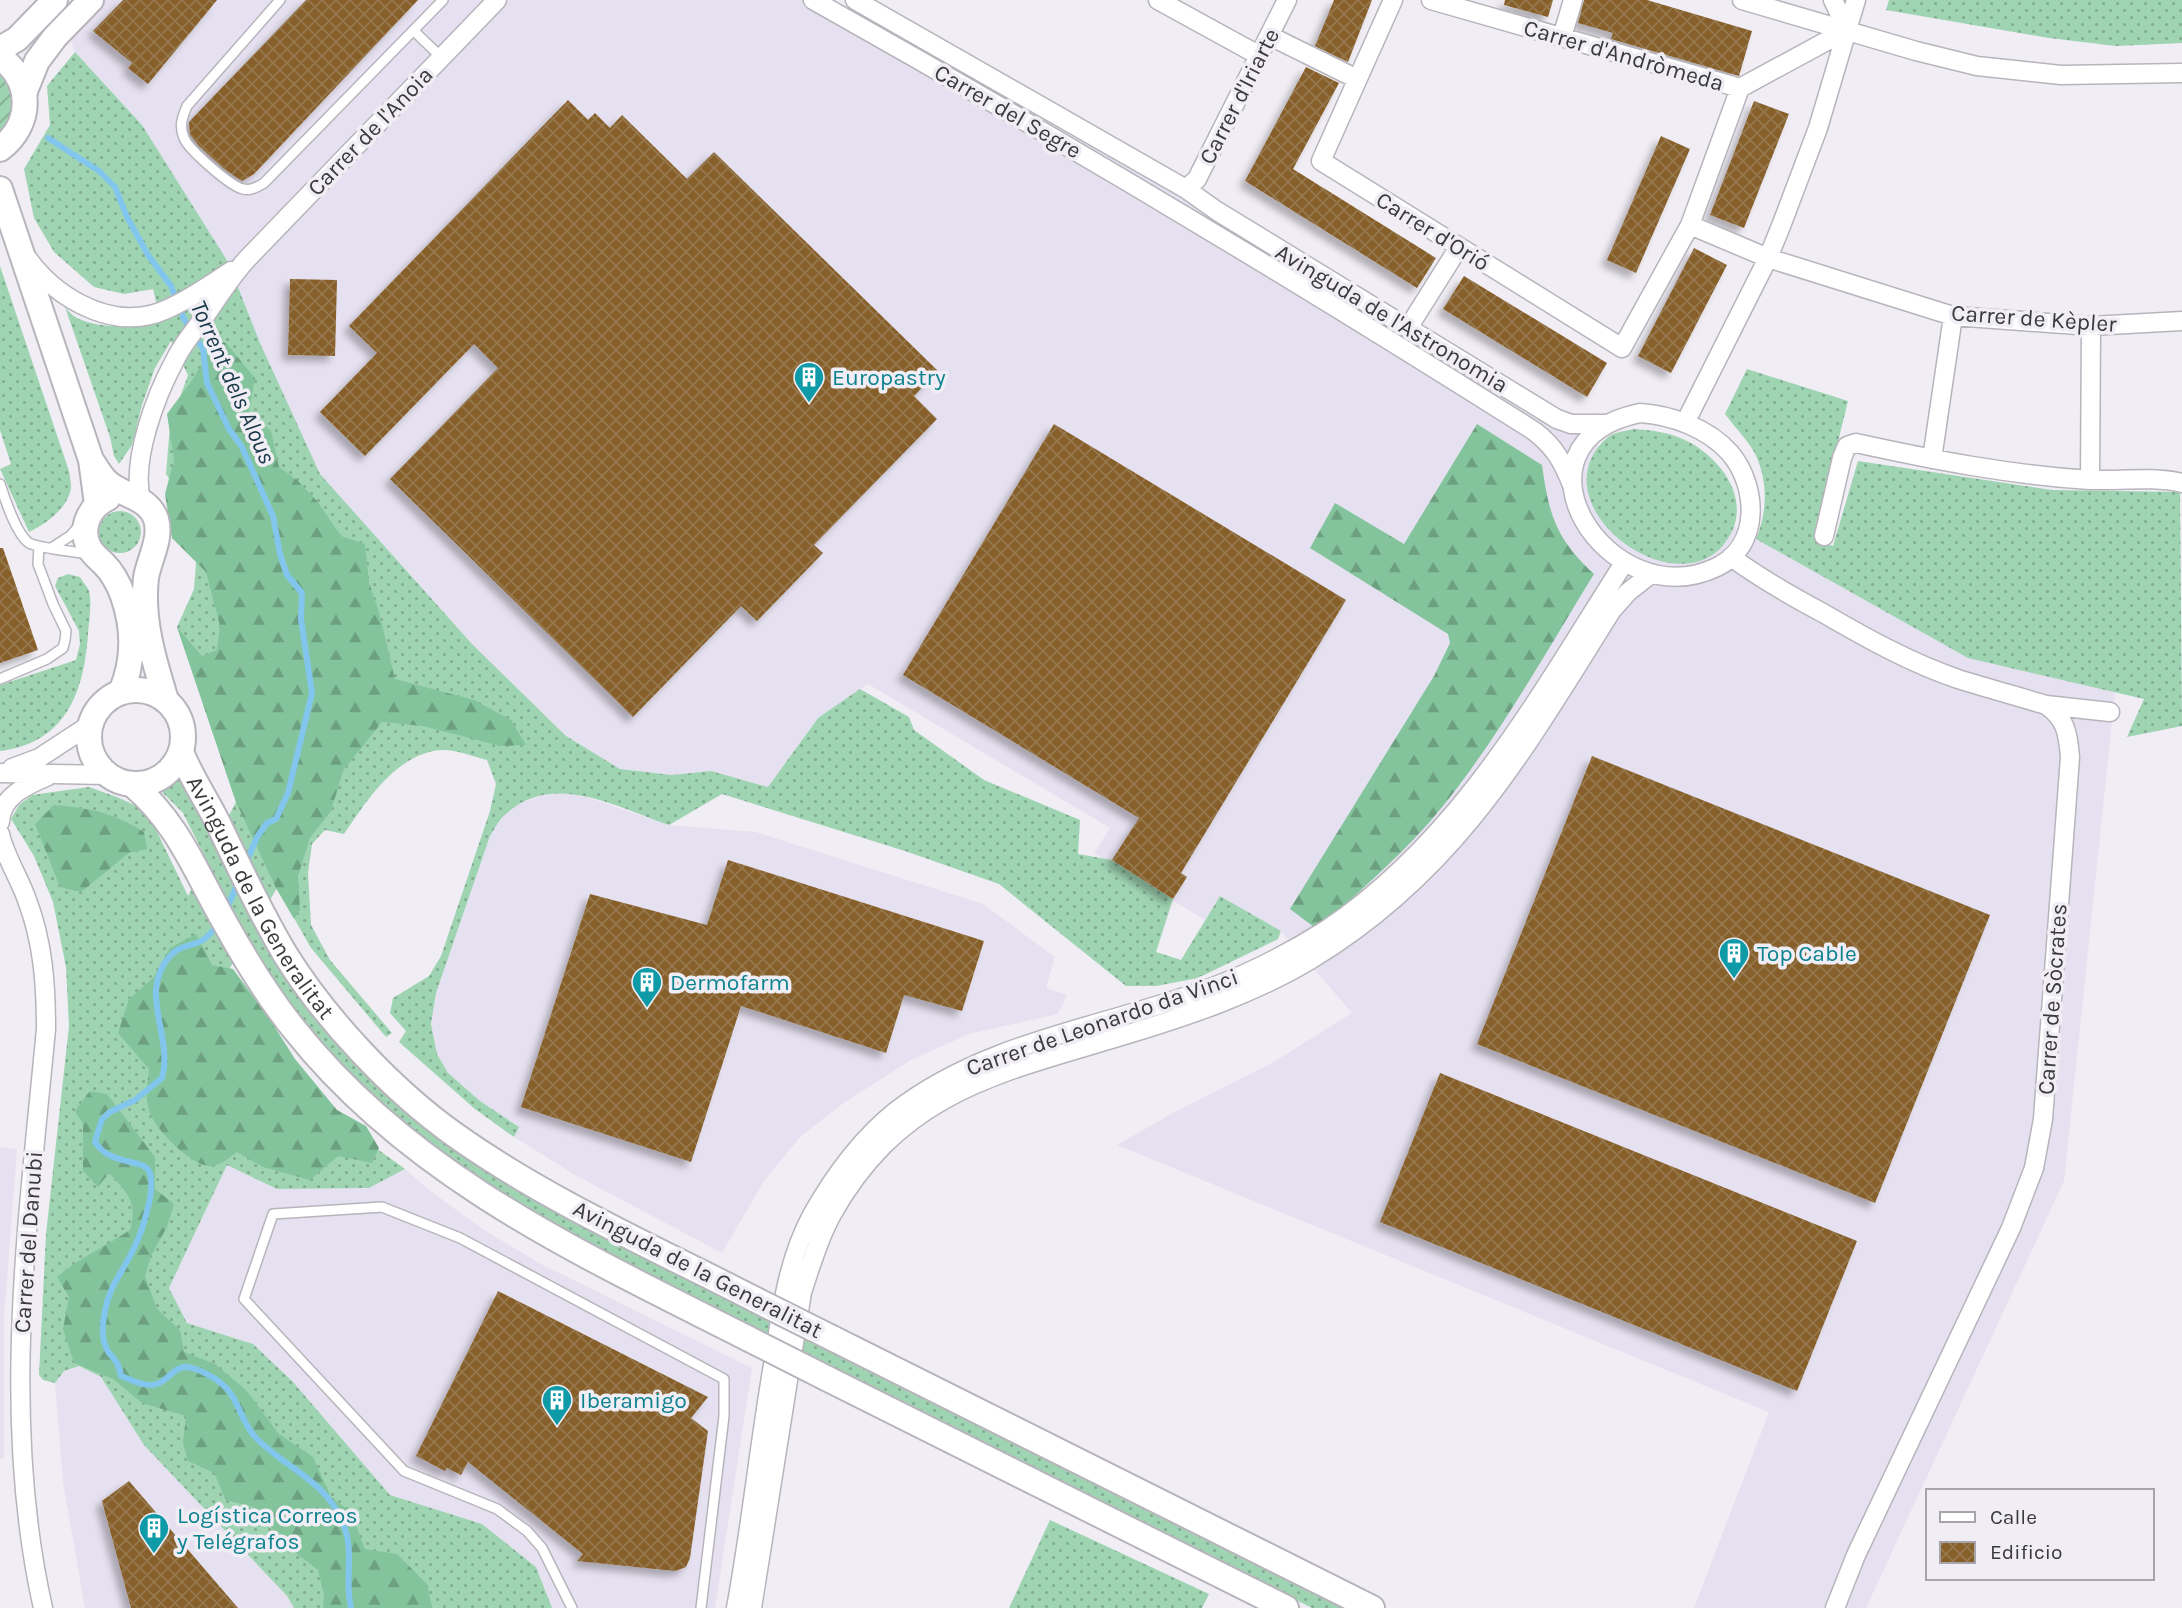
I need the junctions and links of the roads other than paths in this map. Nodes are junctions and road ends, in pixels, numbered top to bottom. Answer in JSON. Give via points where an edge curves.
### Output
{"nodes":[{"id":1,"x":55,"y":0,"type":"edge"},
{"id":2,"x":91,"y":0,"type":"edge"},
{"id":3,"x":280,"y":0,"type":"edge"},
{"id":4,"x":443,"y":0,"type":"edge"},
{"id":5,"x":497,"y":0,"type":"edge"},
{"id":6,"x":813,"y":0,"type":"edge"},
{"id":7,"x":855,"y":0,"type":"edge"},
{"id":8,"x":1158,"y":0,"type":"edge"},
{"id":9,"x":1287,"y":0,"type":"edge"},
{"id":10,"x":1393,"y":0,"type":"edge"},
{"id":11,"x":1432,"y":0,"type":"edge"},
{"id":12,"x":1573,"y":0,"type":"edge"},
{"id":13,"x":1742,"y":0,"type":"edge"},
{"id":14,"x":1833,"y":0,"type":"edge"},
{"id":15,"x":1856,"y":0,"type":"edge"},
{"id":16,"x":887,"y":9,"type":"edge"},
{"id":17,"x":1847,"y":30,"type":"junction"},
{"id":18,"x":414,"y":31,"type":"junction"},
{"id":19,"x":872,"y":33,"type":"junction"},
{"id":20,"x":1269,"y":36,"type":"junction"},
{"id":21,"x":1562,"y":37,"type":"junction"},
{"id":22,"x":0,"y":49,"type":"edge"},
{"id":23,"x":1260,"y":56,"type":"junction"},
{"id":24,"x":0,"y":57,"type":"edge"},
{"id":25,"x":441,"y":57,"type":"junction"},
{"id":26,"x":2182,"y":73,"type":"edge"},
{"id":27,"x":1357,"y":79,"type":"junction"},
{"id":28,"x":1740,"y":88,"type":"junction"},
{"id":29,"x":25,"y":91,"type":"junction"},
{"id":30,"x":0,"y":149,"type":"edge"},
{"id":31,"x":0,"y":189,"type":"edge"},
{"id":32,"x":1186,"y":189,"type":"junction"},
{"id":33,"x":1690,"y":225,"type":"junction"},
{"id":34,"x":1201,"y":226,"type":"joint"},
{"id":35,"x":1459,"y":247,"type":"junction"},
{"id":36,"x":20,"y":249,"type":"junction"},
{"id":37,"x":1768,"y":258,"type":"junction"},
{"id":38,"x":243,"y":263,"type":"junction"},
{"id":39,"x":1953,"y":316,"type":"junction"},
{"id":40,"x":2182,"y":321,"type":"edge"},
{"id":41,"x":2091,"y":326,"type":"junction"},
{"id":42,"x":1408,"y":328,"type":"junction"},
{"id":43,"x":1685,"y":423,"type":"junction"},
{"id":44,"x":1606,"y":424,"type":"junction"},
{"id":45,"x":91,"y":460,"type":"junction"},
{"id":46,"x":1932,"y":460,"type":"junction"},
{"id":47,"x":2090,"y":480,"type":"junction"},
{"id":48,"x":2182,"y":483,"type":"edge"},
{"id":49,"x":0,"y":484,"type":"edge"},
{"id":50,"x":1572,"y":485,"type":"junction"},
{"id":51,"x":133,"y":497,"type":"junction"},
{"id":52,"x":93,"y":509,"type":"junction"},
{"id":53,"x":1824,"y":536,"type":"dead end"},
{"id":54,"x":39,"y":546,"type":"junction"},
{"id":55,"x":53,"y":547,"type":"junction"},
{"id":56,"x":94,"y":555,"type":"junction"},
{"id":57,"x":1731,"y":557,"type":"junction"},
{"id":58,"x":1624,"y":563,"type":"junction"},
{"id":59,"x":1651,"y":574,"type":"junction"},
{"id":60,"x":0,"y":679,"type":"edge"},
{"id":61,"x":121,"y":692,"type":"junction"},
{"id":62,"x":166,"y":700,"type":"junction"},
{"id":63,"x":2046,"y":705,"type":"junction"},
{"id":64,"x":2110,"y":712,"type":"dead end"},
{"id":65,"x":91,"y":724,"type":"junction"},
{"id":66,"x":181,"y":752,"type":"junction"},
{"id":67,"x":0,"y":772,"type":"edge"},
{"id":68,"x":54,"y":774,"type":"junction"},
{"id":69,"x":108,"y":775,"type":"junction"},
{"id":70,"x":132,"y":784,"type":"junction"},
{"id":71,"x":0,"y":822,"type":"edge"},
{"id":72,"x":0,"y":834,"type":"edge"},
{"id":73,"x":0,"y":852,"type":"edge"},
{"id":74,"x":19,"y":880,"type":"junction"},
{"id":75,"x":43,"y":1608,"type":"edge"},
{"id":76,"x":572,"y":1608,"type":"edge"},
{"id":77,"x":701,"y":1608,"type":"edge"},
{"id":78,"x":736,"y":1608,"type":"edge"},
{"id":79,"x":752,"y":1608,"type":"edge"},
{"id":80,"x":1286,"y":1608,"type":"edge"},
{"id":81,"x":1372,"y":1608,"type":"edge"},
{"id":82,"x":1835,"y":1608,"type":"edge"}],
"edges":[{"from":1,"to":22,"type":"street","via":[[17,39]]},
{"from":2,"to":29,"type":"street","via":[[41,54]]},
{"from":3,"to":18,"type":"lane","via":[[187,106],[181,120],[189,147],[244,190],[264,183]]},
{"from":4,"to":18,"type":"lane"},
{"from":5,"to":25,"type":"street","name":"Carrer de l'Anoia"},
{"from":6,"to":19,"type":"street","name":"Carrer del Segre"},
{"from":7,"to":16,"type":"street","name":"Carrer del Segre"},
{"from":8,"to":23,"type":"street"},
{"from":9,"to":20,"type":"street","name":"Carrer d'Iriarte"},
{"from":10,"to":27,"type":"street"},
{"from":11,"to":21,"type":"street","name":"Carrer d'Andròmeda"},
{"from":12,"to":21,"type":"street"},
{"from":13,"to":17,"type":"street"},
{"from":14,"to":17,"type":"street"},
{"from":15,"to":17,"type":"street"},
{"from":16,"to":19,"type":"street"},
{"from":16,"to":32,"type":"street","name":"Carrer del Segre"},
{"from":17,"to":26,"type":"street","via":[[1978,66],[2061,75]]},
{"from":17,"to":28,"type":"street","name":"Carrer d'Andròmeda"},
{"from":17,"to":37,"type":"street","via":[[1818,128]]},
{"from":18,"to":25,"type":"lane"},
{"from":19,"to":34,"type":"street","name":"Carrer del Segre"},
{"from":20,"to":23,"type":"street","name":"Carrer d'Iriarte"},
{"from":20,"to":27,"type":"street"},
{"from":21,"to":28,"type":"street","name":"Carrer d'Andròmeda"},
{"from":23,"to":32,"type":"street","name":"Carrer d'Iriarte","via":[[1197,179]]},
{"from":24,"to":29,"type":"street","via":[[18,75]]},
{"from":25,"to":38,"type":"street","name":"Carrer de l'Anoia"},
{"from":27,"to":35,"type":"street","name":"Carrer d'Orió","via":[[1321,161]]},
{"from":28,"to":33,"type":"street"},
{"from":29,"to":30,"type":"street","via":[[23,121]]},
{"from":31,"to":36,"type":"street"},
{"from":32,"to":42,"type":"street","name":"Avinguda de l'Astronomia"},
{"from":33,"to":35,"type":"street","name":"Carrer d'Orió","via":[[1622,348]]},
{"from":33,"to":37,"type":"street","name":"Carrer de Kèpler"},
{"from":34,"to":50,"type":"street","name":"Avinguda de l'Astronomia","via":[[1534,431],[1556,451]]},
{"from":35,"to":42,"type":"street"},
{"from":36,"to":38,"type":"street","name":"Carrer de l'Anoia","via":[[51,285],[81,305],[112,316],[150,315]]},
{"from":36,"to":45,"type":"street"},
{"from":37,"to":39,"type":"street","name":"Carrer de Kèpler"},
{"from":37,"to":43,"type":"street"},
{"from":38,"to":51,"type":"street","name":"Carrer de l'Anoia","via":[[176,358],[156,403]]},
{"from":39,"to":41,"type":"street","name":"Carrer de Kèpler"},
{"from":39,"to":46,"type":"street"},
{"from":40,"to":41,"type":"street","name":"Carrer de Kèpler"},
{"from":41,"to":47,"type":"street"},
{"from":42,"to":44,"type":"street","name":"Avinguda de l'Astronomia","via":[[1557,419],[1571,424]]},
{"from":43,"to":44,"type":"street","via":[[1661,414],[1640,413]]},
{"from":43,"to":57,"type":"street","via":[[1729,452],[1744,475],[1751,519]]},
{"from":44,"to":50,"type":"street","via":[[1581,448]]},
{"from":45,"to":51,"type":"street","via":[[107,482]]},
{"from":45,"to":52,"type":"street"},
{"from":46,"to":47,"type":"street"},
{"from":46,"to":53,"type":"street","via":[[1856,443],[1847,446]]},
{"from":47,"to":48,"type":"street"},
{"from":49,"to":54,"type":"lane","via":[[23,537]]},
{"from":50,"to":58,"type":"street","via":[[1585,524]]},
{"from":51,"to":52,"type":"street","via":[[106,498]]},
{"from":51,"to":62,"type":"street","via":[[150,508],[156,519],[158,532],[146,579],[146,620]]},
{"from":52,"to":55,"type":"lane","via":[[70,536]]},
{"from":52,"to":56,"type":"street","via":[[85,535]]},
{"from":54,"to":55,"type":"lane"},
{"from":54,"to":60,"type":"lane","via":[[38,564],[66,631],[63,648]]},
{"from":55,"to":56,"type":"lane"},
{"from":56,"to":61,"type":"street","via":[[110,571],[123,595],[131,634],[131,659]]},
{"from":57,"to":59,"type":"street","via":[[1698,575]]},
{"from":57,"to":63,"type":"street","via":[[1854,631],[1911,659]]},
{"from":58,"to":59,"type":"street"},
{"from":58,"to":78,"type":"street","name":"Carrer de Leonardo da Vinci","via":[[1463,804],[1394,877],[1336,922],[1273,960],[1216,986],[964,1069],[894,1113],[846,1161],[809,1220],[786,1284]]},
{"from":59,"to":79,"type":"street","name":"Carrer de Leonardo da Vinci","via":[[1612,610],[1480,811],[1423,874],[1358,928],[1310,960],[1218,1003],[978,1081],[924,1112],[880,1148],[831,1216],[802,1292]]},
{"from":61,"to":62,"type":"street","via":[[144,691]]},
{"from":61,"to":65,"type":"street","via":[[102,705]]},
{"from":62,"to":66,"type":"street","via":[[181,724]]},
{"from":63,"to":64,"type":"street"},
{"from":63,"to":82,"type":"street","name":"Carrer de Sòcrates","via":[[2066,724],[2070,757],[2039,1145],[2011,1228]]},
{"from":65,"to":67,"type":"street","via":[[39,758]]},
{"from":65,"to":69,"type":"street","via":[[92,752]]},
{"from":66,"to":70,"type":"street","via":[[166,773]]},
{"from":66,"to":81,"type":"street","name":"Avinguda de la Generalitat","bridge":true,"via":[[255,902],[317,1001],[364,1053],[453,1134],[546,1192]]},
{"from":67,"to":68,"type":"street"},
{"from":68,"to":69,"type":"street"},
{"from":68,"to":71,"type":"street","via":[[22,788],[5,804]]},
{"from":69,"to":70,"type":"street"},
{"from":70,"to":80,"type":"street","name":"Avinguda de la Generalitat","bridge":true,"via":[[172,825],[225,924],[293,1029],[341,1083],[435,1163],[528,1224]]},
{"from":72,"to":74,"type":"street","name":"Carrer del Danubi"},
{"from":73,"to":74,"type":"street","name":"Carrer del Danubi"},
{"from":74,"to":75,"type":"street","name":"Carrer del Danubi","via":[[36,928],[46,990],[20,1382],[25,1488]]},
{"from":76,"to":77,"type":"lane","via":[[542,1548],[527,1531],[497,1509],[404,1471],[244,1299],[273,1214],[382,1207],[460,1238],[724,1379],[724,1416]]}]}
